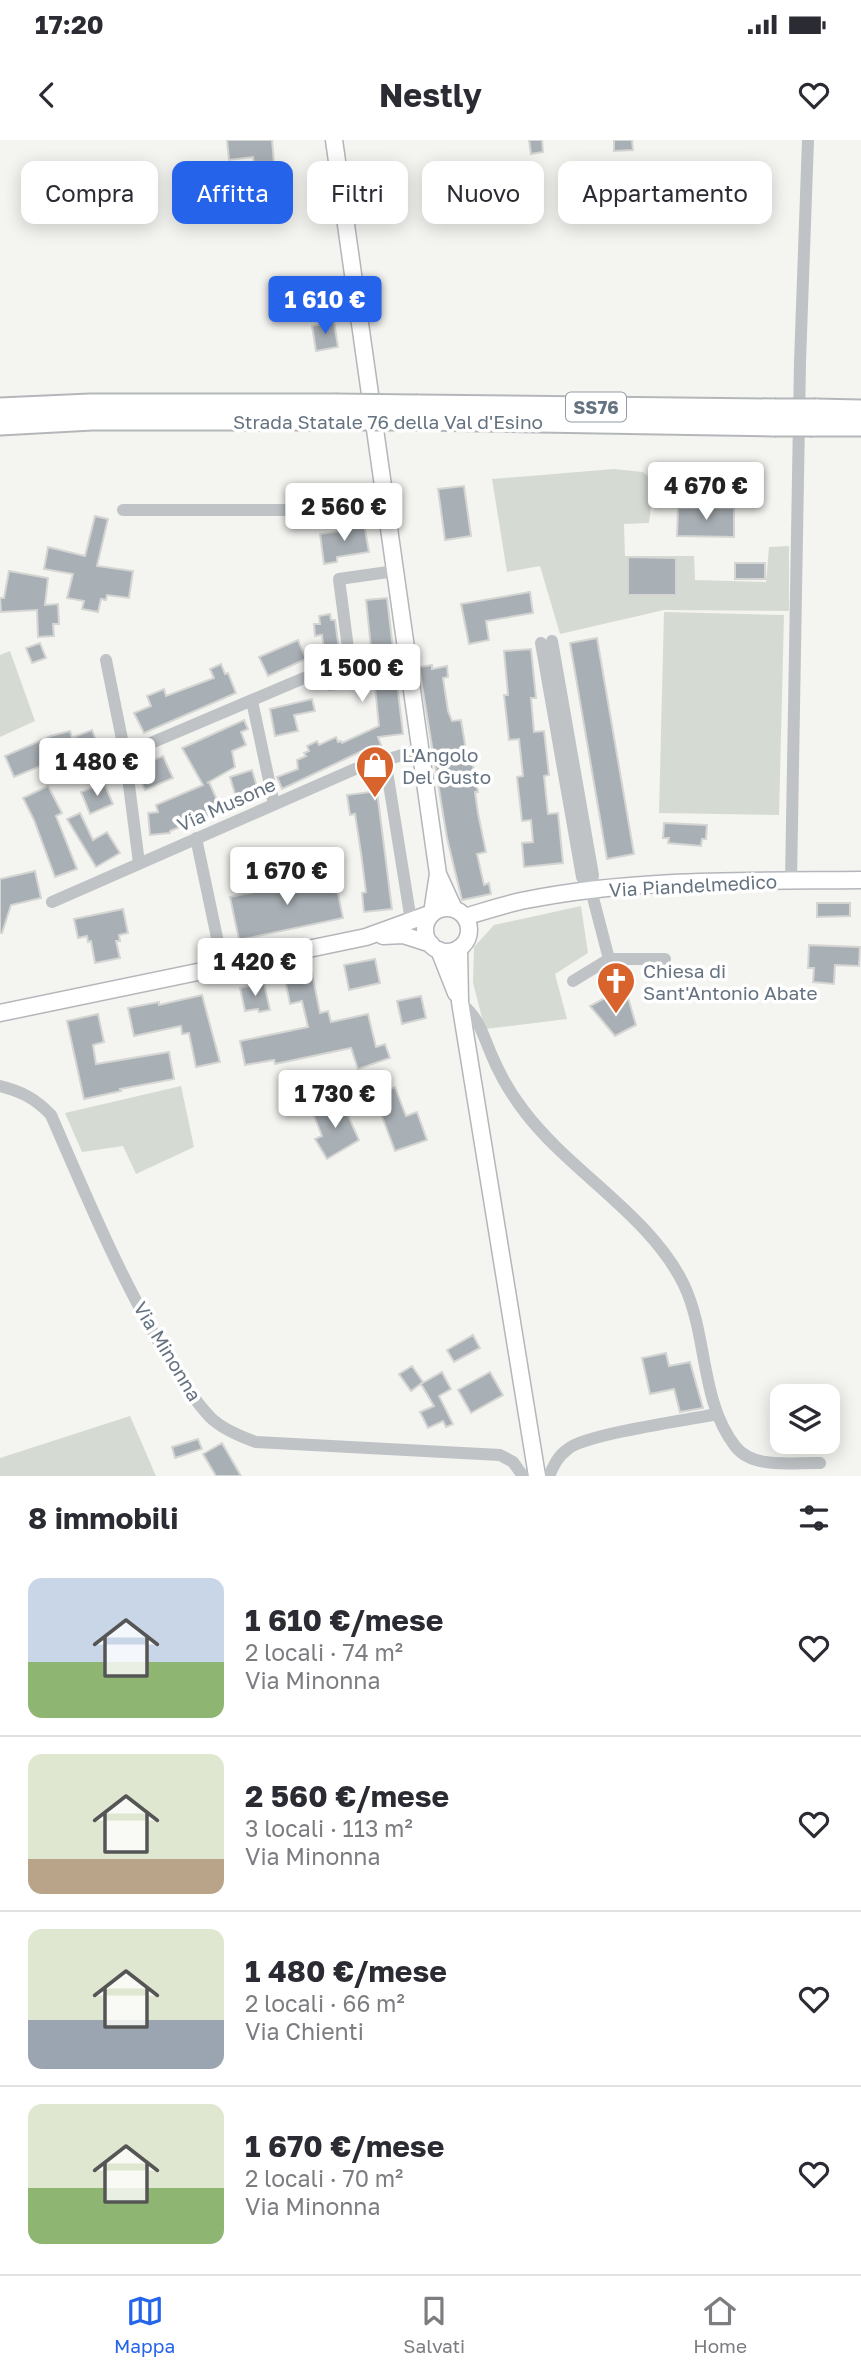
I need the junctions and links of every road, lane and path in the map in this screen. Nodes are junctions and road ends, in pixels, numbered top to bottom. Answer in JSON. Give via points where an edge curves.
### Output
{"nodes":[{"id":1,"x":334,"y":140,"type":"edge"},
{"id":2,"x":808,"y":140,"type":"edge"},
{"id":3,"x":0,"y":408,"type":"edge"},
{"id":4,"x":861,"y":410,"type":"edge"},
{"id":5,"x":335,"y":412,"type":"junction"},
{"id":6,"x":814,"y":417,"type":"junction"},
{"id":7,"x":0,"y":425,"type":"edge"},
{"id":8,"x":861,"y":426,"type":"edge"},
{"id":9,"x":123,"y":510,"type":"dead end"},
{"id":10,"x":388,"y":514,"type":"junction"},
{"id":11,"x":395,"y":571,"type":"junction"},
{"id":12,"x":547,"y":642,"type":"dead end"},
{"id":13,"x":349,"y":656,"type":"dead end"},
{"id":14,"x":106,"y":660,"type":"dead end"},
{"id":15,"x":304,"y":678,"type":"dead end"},
{"id":16,"x":252,"y":701,"type":"junction"},
{"id":17,"x":419,"y":750,"type":"junction"},
{"id":18,"x":125,"y":754,"type":"junction"},
{"id":19,"x":385,"y":759,"type":"junction"},
{"id":20,"x":76,"y":777,"type":"dead end"},
{"id":21,"x":274,"y":804,"type":"junction"},
{"id":22,"x":196,"y":838,"type":"junction"},
{"id":23,"x":139,"y":863,"type":"junction"},
{"id":24,"x":438,"y":874,"type":"junction"},
{"id":25,"x":861,"y":880,"type":"edge"},
{"id":26,"x":791,"y":881,"type":"junction"},
{"id":27,"x":591,"y":890,"type":"junction"},
{"id":28,"x":525,"y":900,"type":"junction"},
{"id":29,"x":52,"y":902,"type":"dead end"},
{"id":30,"x":432,"y":913,"type":"junction"},
{"id":31,"x":459,"y":913,"type":"junction"},
{"id":32,"x":411,"y":920,"type":"junction"},
{"id":33,"x":366,"y":937,"type":"junction"},
{"id":34,"x":464,"y":941,"type":"junction"},
{"id":35,"x":435,"y":947,"type":"junction"},
{"id":36,"x":609,"y":959,"type":"junction"},
{"id":37,"x":665,"y":959,"type":"dead end"},
{"id":38,"x":223,"y":966,"type":"junction"},
{"id":39,"x":573,"y":981,"type":"dead end"},
{"id":40,"x":460,"y":1002,"type":"junction"},
{"id":41,"x":0,"y":1013,"type":"edge"},
{"id":42,"x":0,"y":1086,"type":"edge"},
{"id":43,"x":718,"y":1414,"type":"junction"},
{"id":44,"x":820,"y":1463,"type":"dead end"},
{"id":45,"x":523,"y":1476,"type":"edge"},
{"id":46,"x":537,"y":1476,"type":"edge"},
{"id":47,"x":549,"y":1476,"type":"edge"}],
"edges":[{"from":1,"to":10,"type":"main road"},
{"from":2,"to":26,"type":"street"},
{"from":3,"to":5,"type":"highway","name":"Strada Statale 76 della Val d'Esino","number":"SS76","via":[[90,404]]},
{"from":4,"to":6,"type":"highway","name":"Strada Statale 76 della Val d'Esino","number":"SS76"},
{"from":5,"to":6,"type":"highway","name":"Strada Statale 76 della Val d'Esino","number":"SS76","bridge":true},
{"from":5,"to":7,"type":"highway","name":"Strada Statale 76 della Val d'Esino","number":"SS76"},
{"from":6,"to":8,"type":"highway","name":"Strada Statale 76 della Val d'Esino","number":"SS76"},
{"from":9,"to":10,"type":"street"},
{"from":10,"to":11,"type":"main road"},
{"from":11,"to":13,"type":"street","via":[[339,579]]},
{"from":11,"to":17,"type":"main road"},
{"from":12,"to":27,"type":"street","via":[[593,875]]},
{"from":14,"to":18,"type":"street"},
{"from":15,"to":16,"type":"street"},
{"from":16,"to":18,"type":"street"},
{"from":16,"to":21,"type":"street"},
{"from":17,"to":19,"type":"street","name":"Via Musone"},
{"from":17,"to":24,"type":"main road"},
{"from":18,"to":20,"type":"street"},
{"from":18,"to":23,"type":"street"},
{"from":19,"to":21,"type":"street","name":"Via Musone"},
{"from":19,"to":32,"type":"street"},
{"from":21,"to":22,"type":"street","name":"Via Musone"},
{"from":22,"to":23,"type":"street","name":"Via Musone"},
{"from":22,"to":38,"type":"street"},
{"from":23,"to":29,"type":"street","name":"Via Musone"},
{"from":24,"to":30,"type":"main road"},
{"from":24,"to":31,"type":"main road"},
{"from":25,"to":26,"type":"main road","name":"Via Piandelmedico"},
{"from":26,"to":27,"type":"main road","name":"Via Piandelmedico"},
{"from":27,"to":28,"type":"main road","name":"Via Piandelmedico"},
{"from":27,"to":36,"type":"street"},
{"from":28,"to":31,"type":"main road","name":"Via Piandelmedico"},
{"from":28,"to":34,"type":"main road","name":"Via Piandelmedico","via":[[492,917]]},
{"from":30,"to":31,"type":"main road","via":[[443,908]]},
{"from":30,"to":32,"type":"main road"},
{"from":30,"to":35,"type":"main road","via":[[425,928]]},
{"from":31,"to":34,"type":"main road"},
{"from":32,"to":33,"type":"main road"},
{"from":33,"to":35,"type":"main road","via":[[403,935]]},
{"from":33,"to":38,"type":"main road"},
{"from":34,"to":35,"type":"main road","via":[[453,951]]},
{"from":34,"to":40,"type":"main road"},
{"from":35,"to":40,"type":"main road"},
{"from":36,"to":37,"type":"street"},
{"from":36,"to":39,"type":"street"},
{"from":38,"to":41,"type":"main road"},
{"from":40,"to":43,"type":"street","via":[[477,1019],[523,1110],[669,1259],[694,1314]]},
{"from":40,"to":46,"type":"main road"},
{"from":42,"to":45,"type":"street","name":"Via Minonna","via":[[20,1091],[51,1115],[151,1328],[210,1418],[233,1434],[256,1442],[500,1455],[513,1462]]},
{"from":43,"to":44,"type":"street","via":[[745,1456],[763,1462]]},
{"from":43,"to":47,"type":"street","via":[[590,1439],[569,1447]]}]}
